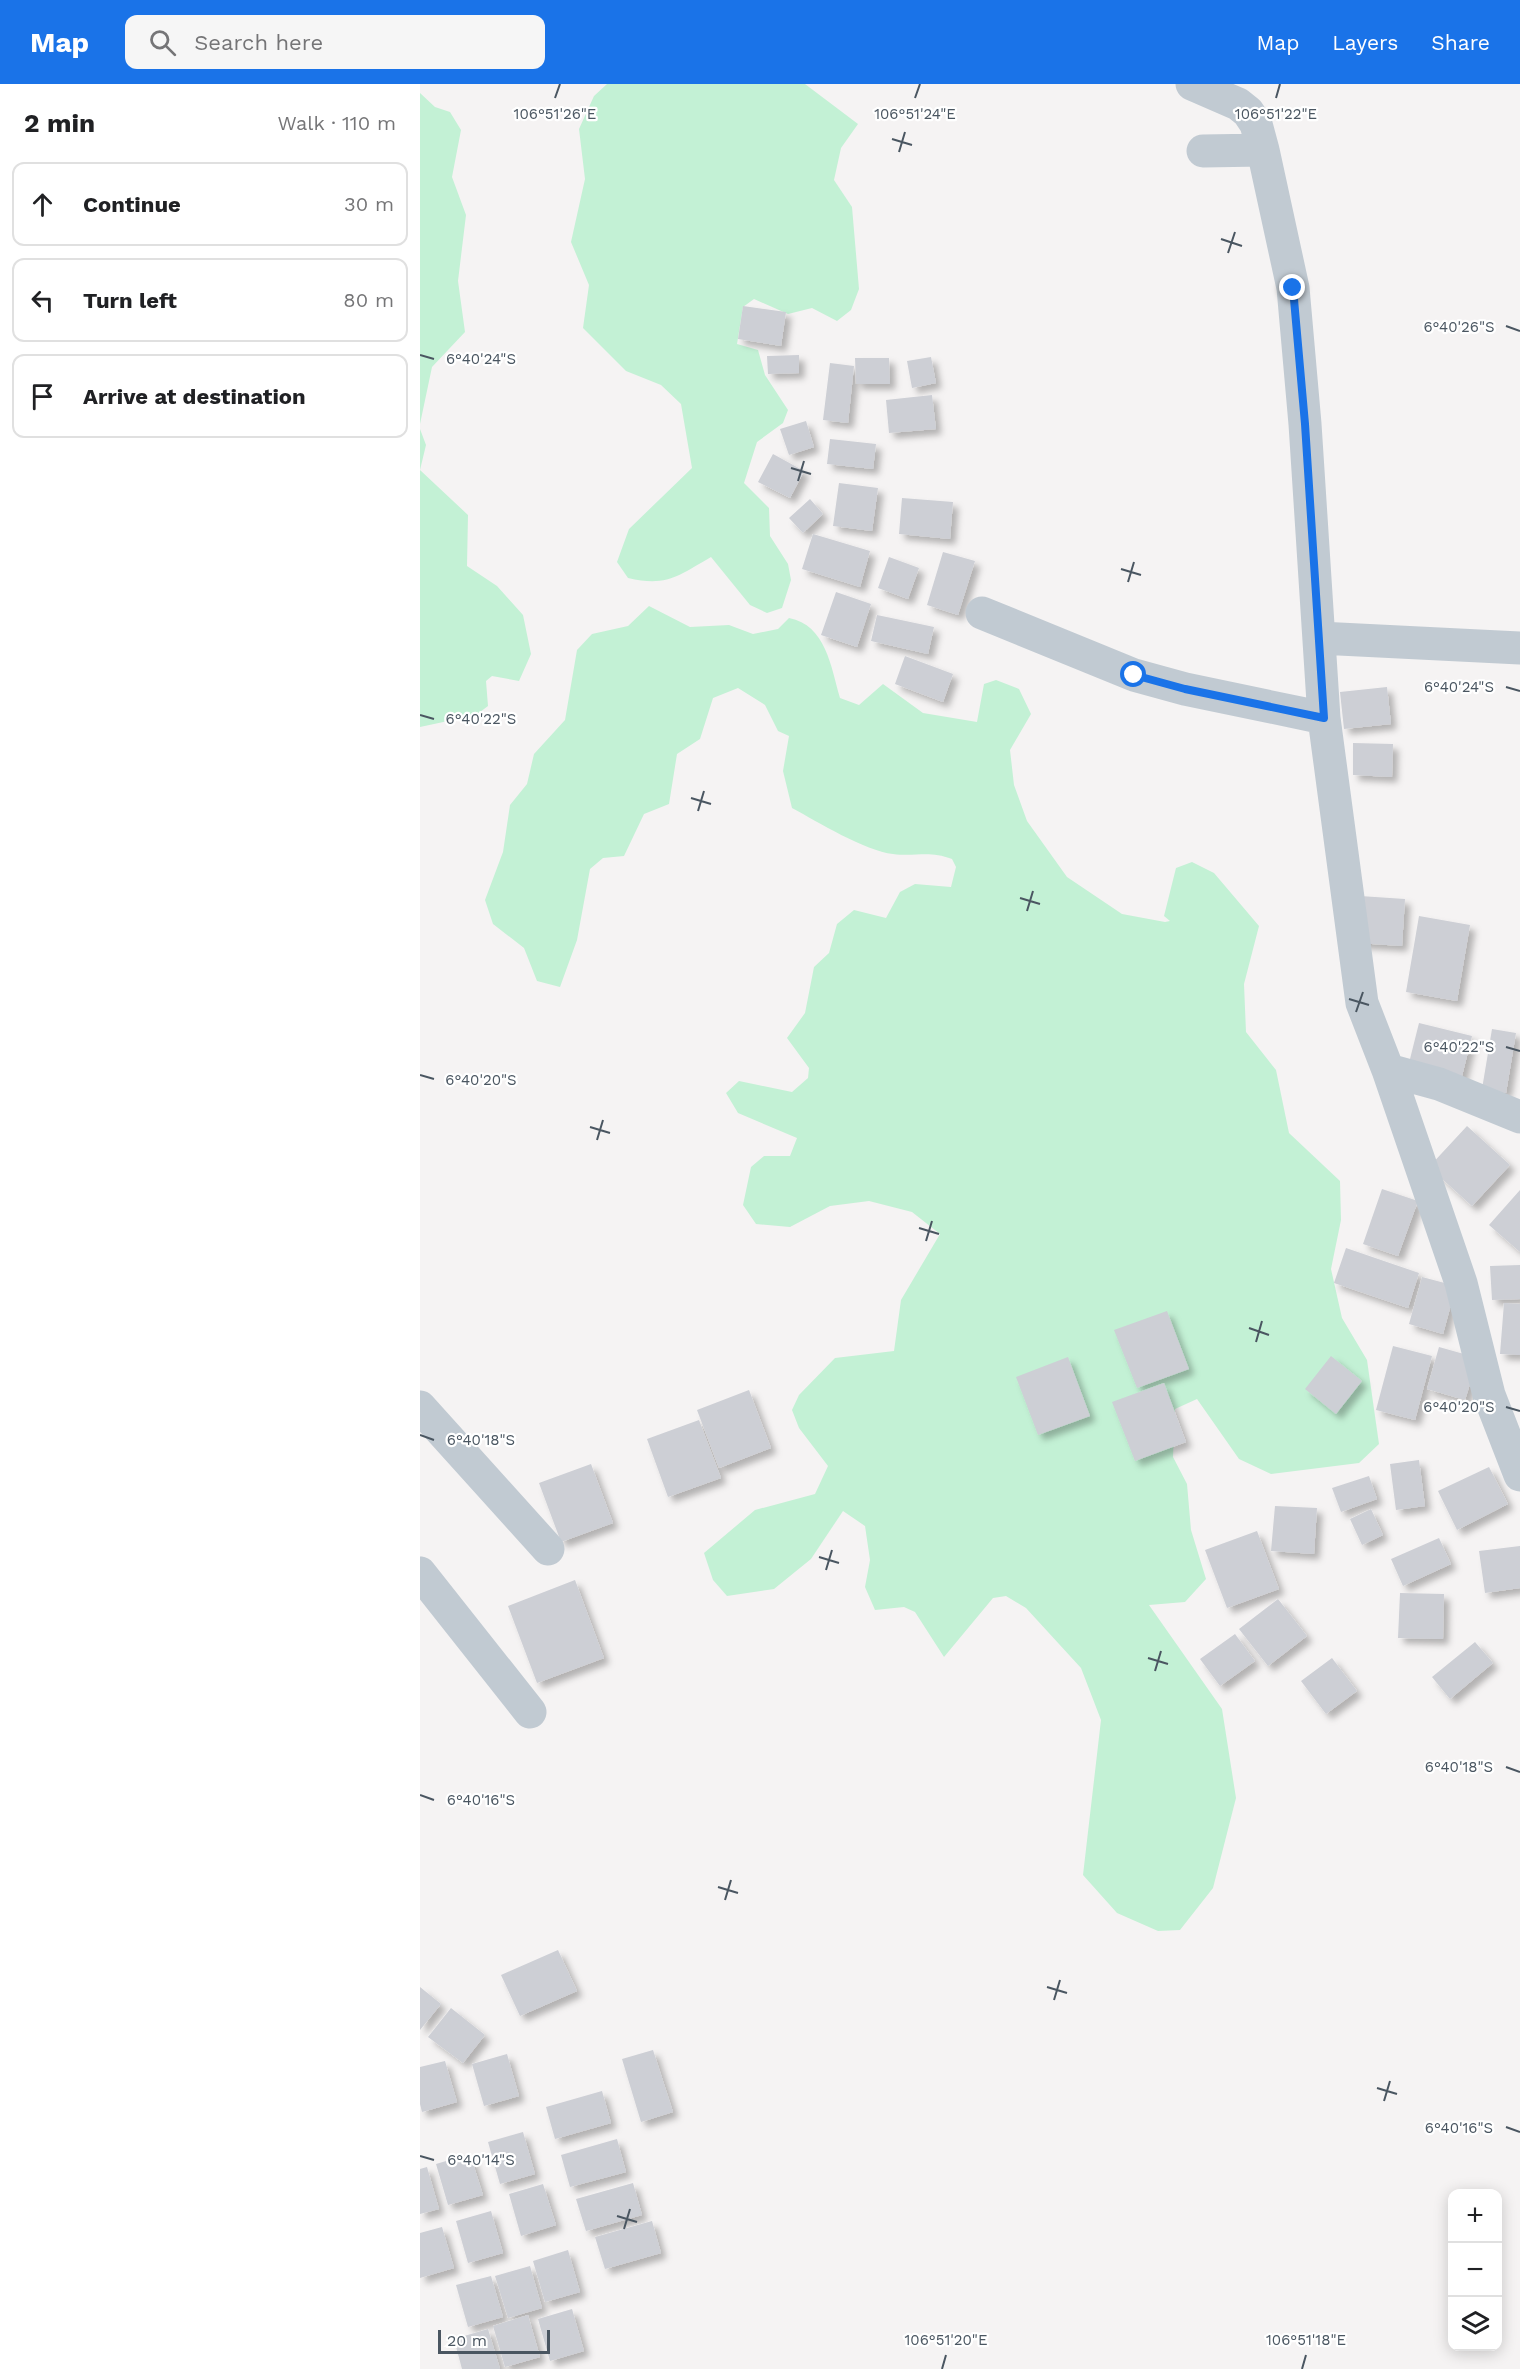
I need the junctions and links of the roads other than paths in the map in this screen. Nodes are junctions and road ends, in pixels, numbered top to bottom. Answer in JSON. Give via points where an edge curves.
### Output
{"nodes":[{"id":1,"x":1192,"y":84,"type":"edge"},
{"id":2,"x":1263,"y":150,"type":"junction"},
{"id":3,"x":1203,"y":151,"type":"dead end"},
{"id":4,"x":982,"y":613,"type":"dead end"},
{"id":5,"x":1319,"y":638,"type":"junction"},
{"id":6,"x":1520,"y":648,"type":"edge"},
{"id":7,"x":1324,"y":718,"type":"junction"},
{"id":8,"x":1388,"y":1070,"type":"junction"},
{"id":9,"x":1520,"y":1117,"type":"edge"},
{"id":10,"x":420,"y":1407,"type":"edge"},
{"id":11,"x":1520,"y":1475,"type":"edge"},
{"id":12,"x":548,"y":1549,"type":"dead end"},
{"id":13,"x":420,"y":1573,"type":"edge"},
{"id":14,"x":530,"y":1712,"type":"dead end"}],
"edges":[{"from":1,"to":2,"type":"street","via":[[1248,112],[1256,124]]},
{"from":2,"to":3,"type":"street"},
{"from":2,"to":5,"type":"street","via":[[1293,288]]},
{"from":4,"to":7,"type":"street","via":[[1134,675]]},
{"from":5,"to":6,"type":"street"},
{"from":5,"to":7,"type":"street"},
{"from":7,"to":8,"type":"street","via":[[1362,1003]]},
{"from":8,"to":9,"type":"street","via":[[1439,1084]]},
{"from":8,"to":11,"type":"street","via":[[1461,1282],[1489,1395]]},
{"from":10,"to":12,"type":"street"},
{"from":13,"to":14,"type":"street"}]}
